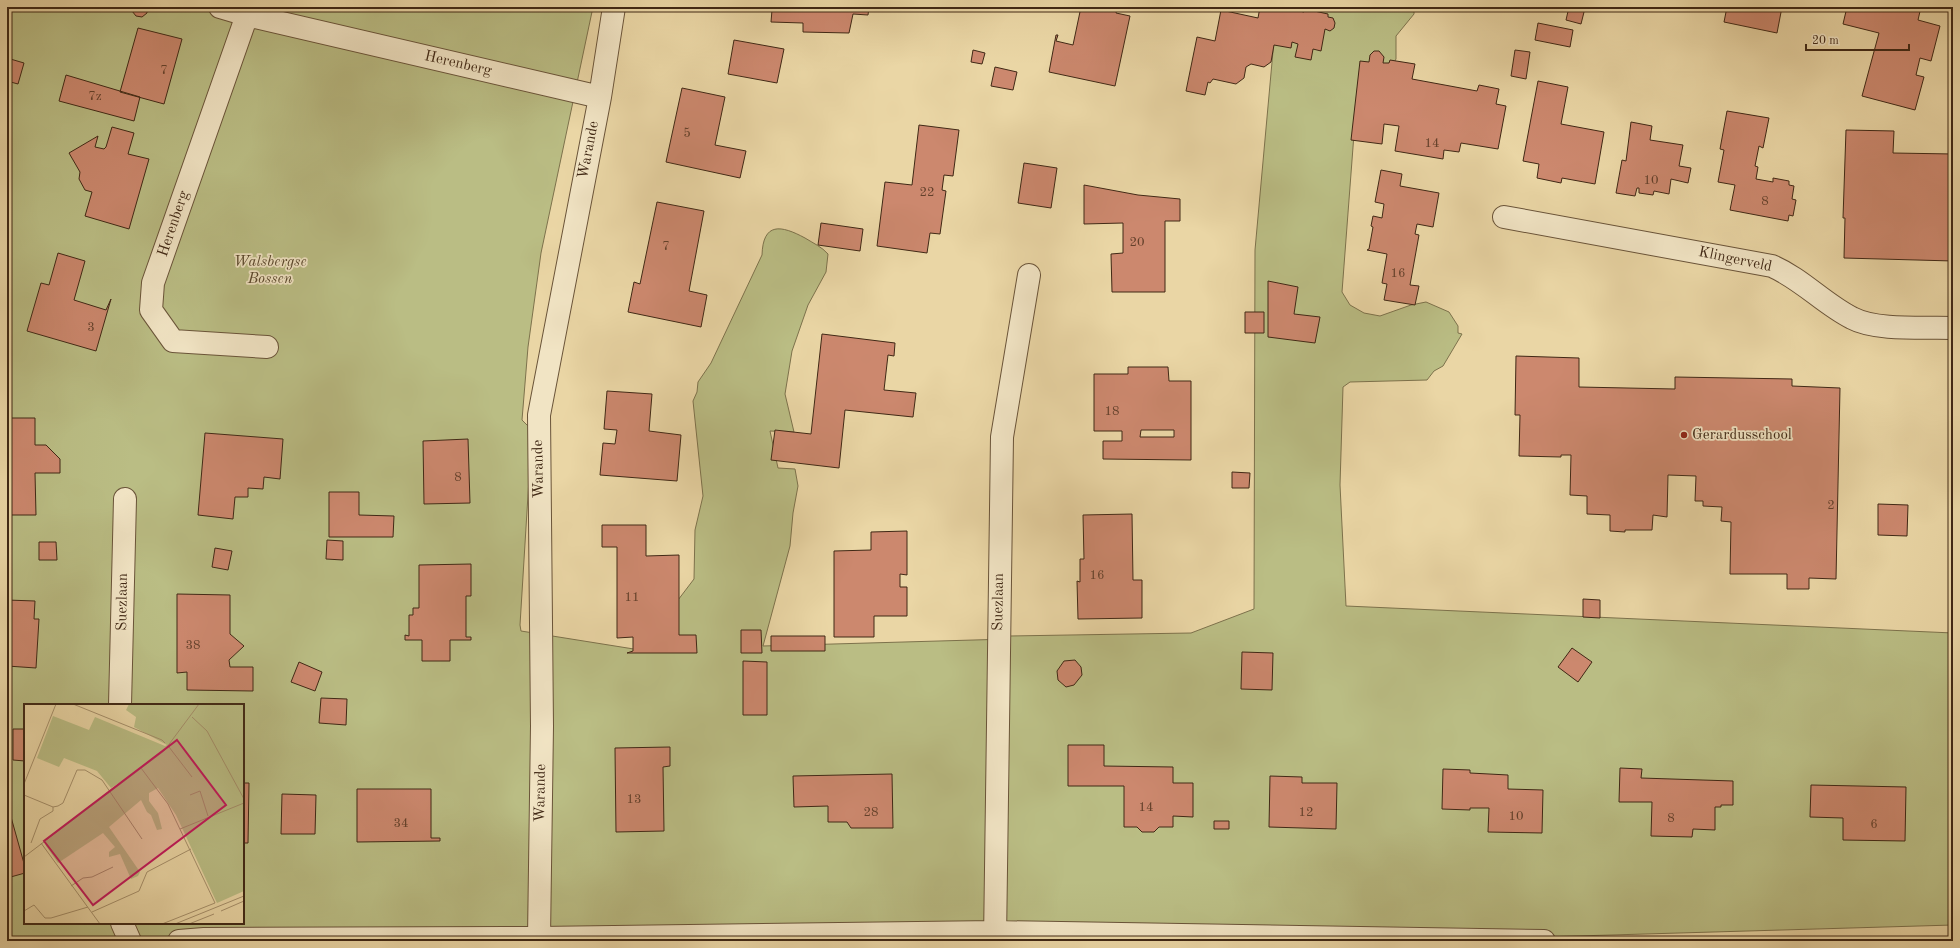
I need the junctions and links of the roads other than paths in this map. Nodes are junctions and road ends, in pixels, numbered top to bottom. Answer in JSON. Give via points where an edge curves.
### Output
{"nodes":[{"id":1,"x":220,"y":7,"type":"edge"},
{"id":2,"x":614,"y":7,"type":"edge"},
{"id":3,"x":247,"y":16,"type":"junction"},
{"id":4,"x":600,"y":97,"type":"junction"},
{"id":5,"x":1504,"y":217,"type":"dead end"},
{"id":6,"x":1030,"y":275,"type":"dead end"},
{"id":7,"x":1953,"y":328,"type":"edge"},
{"id":8,"x":267,"y":347,"type":"dead end"},
{"id":9,"x":125,"y":499,"type":"dead end"},
{"id":10,"x":120,"y":704,"type":"edge"},
{"id":11,"x":122,"y":924,"type":"edge"},
{"id":12,"x":995,"y":937,"type":"edge"},
{"id":13,"x":539,"y":938,"type":"junction"},
{"id":14,"x":130,"y":941,"type":"edge"},
{"id":15,"x":179,"y":941,"type":"edge"},
{"id":16,"x":1544,"y":941,"type":"edge"}],
"edges":[{"from":1,"to":3,"type":"street","name":"Herenberg"},
{"from":2,"to":4,"type":"street","name":"Warande"},
{"from":3,"to":4,"type":"street","name":"Herenberg"},
{"from":3,"to":8,"type":"street","name":"Herenberg","via":[[154,283],[151,310],[173,340]]},
{"from":4,"to":13,"type":"street","name":"Warande","via":[[539,415],[542,726]]},
{"from":5,"to":7,"type":"street","name":"Klingerveld","via":[[1772,266],[1795,278],[1853,319],[1881,326]]},
{"from":6,"to":12,"type":"street","name":"Suezlaan","via":[[1002,437]]},
{"from":9,"to":10,"type":"street","name":"Suezlaan"},
{"from":11,"to":14,"type":"street"},
{"from":12,"to":13,"type":"street"},
{"from":12,"to":16,"type":"street"},
{"from":13,"to":15,"type":"street"}]}
